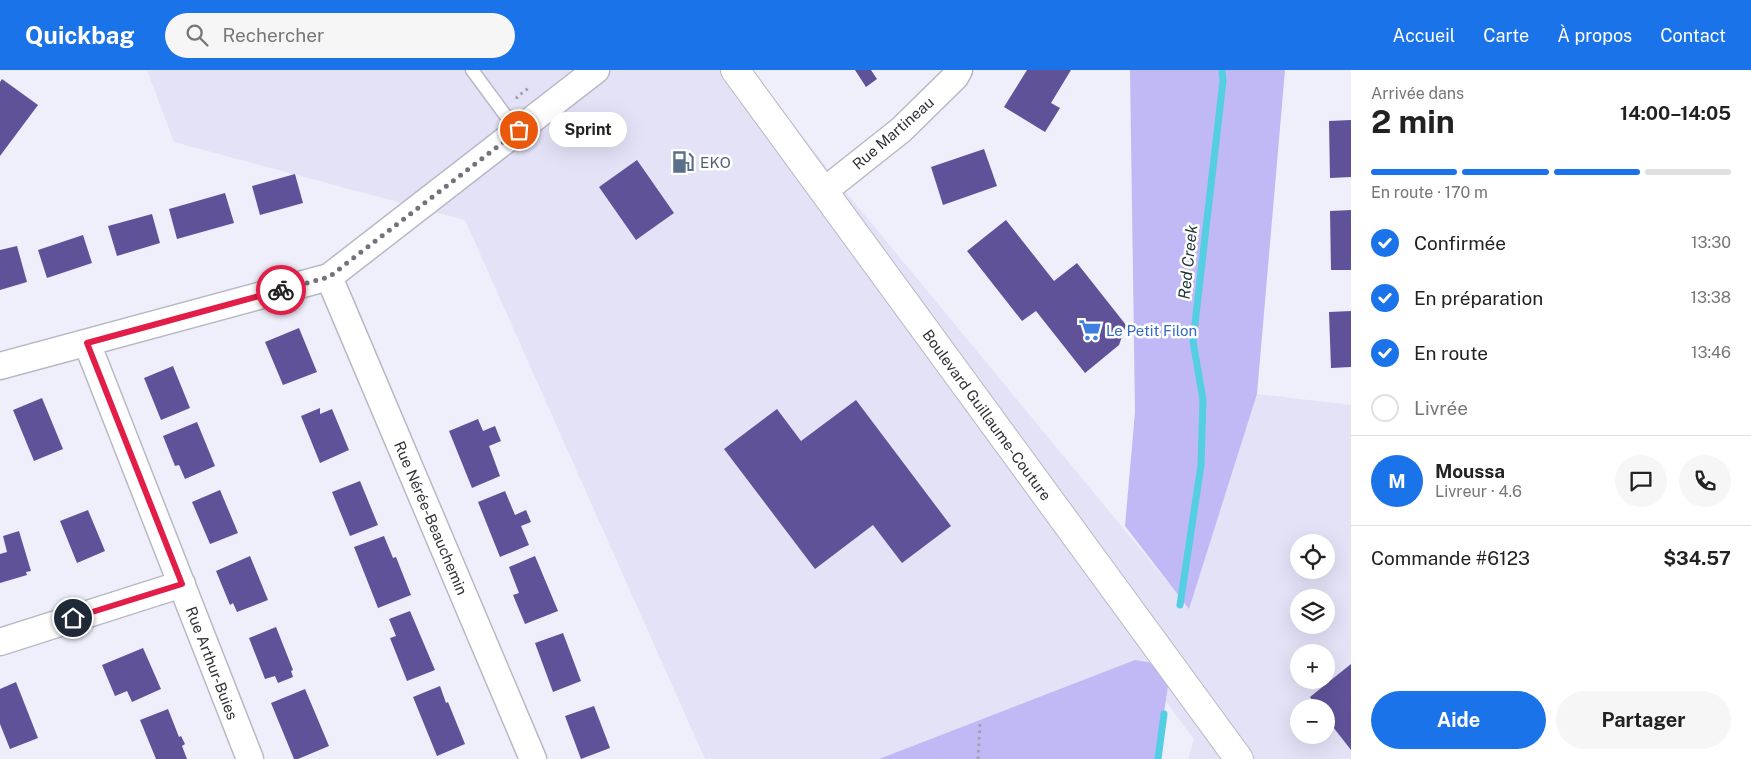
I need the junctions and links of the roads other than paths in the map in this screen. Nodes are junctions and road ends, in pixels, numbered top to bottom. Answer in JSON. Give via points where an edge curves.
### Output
{"nodes":[{"id":1,"x":472,"y":70,"type":"edge"},
{"id":2,"x":596,"y":70,"type":"edge"},
{"id":3,"x":735,"y":70,"type":"edge"},
{"id":4,"x":959,"y":70,"type":"edge"},
{"id":5,"x":517,"y":131,"type":"junction"},
{"id":6,"x":824,"y":191,"type":"junction"},
{"id":7,"x":329,"y":277,"type":"junction"},
{"id":8,"x":87,"y":343,"type":"junction"},
{"id":9,"x":0,"y":366,"type":"edge"},
{"id":10,"x":182,"y":584,"type":"junction"},
{"id":11,"x":0,"y":642,"type":"edge"},
{"id":12,"x":250,"y":759,"type":"edge"},
{"id":13,"x":533,"y":759,"type":"edge"},
{"id":14,"x":1239,"y":759,"type":"edge"}],
"edges":[{"from":1,"to":5,"type":"lane"},
{"from":2,"to":5,"type":"street"},
{"from":3,"to":6,"type":"main road","name":"Boulevard Guillaume-Couture"},
{"from":4,"to":6,"type":"street","name":"Rue Martineau","via":[[901,130]]},
{"from":5,"to":7,"type":"street"},
{"from":6,"to":14,"type":"main road","name":"Boulevard Guillaume-Couture"},
{"from":7,"to":8,"type":"street"},
{"from":7,"to":13,"type":"street","name":"Rue Nérée-Beauchemin"},
{"from":8,"to":9,"type":"street"},
{"from":8,"to":10,"type":"street","name":"Rue Arthur-Buies"},
{"from":10,"to":11,"type":"street"},
{"from":10,"to":12,"type":"street","name":"Rue Arthur-Buies"}]}
